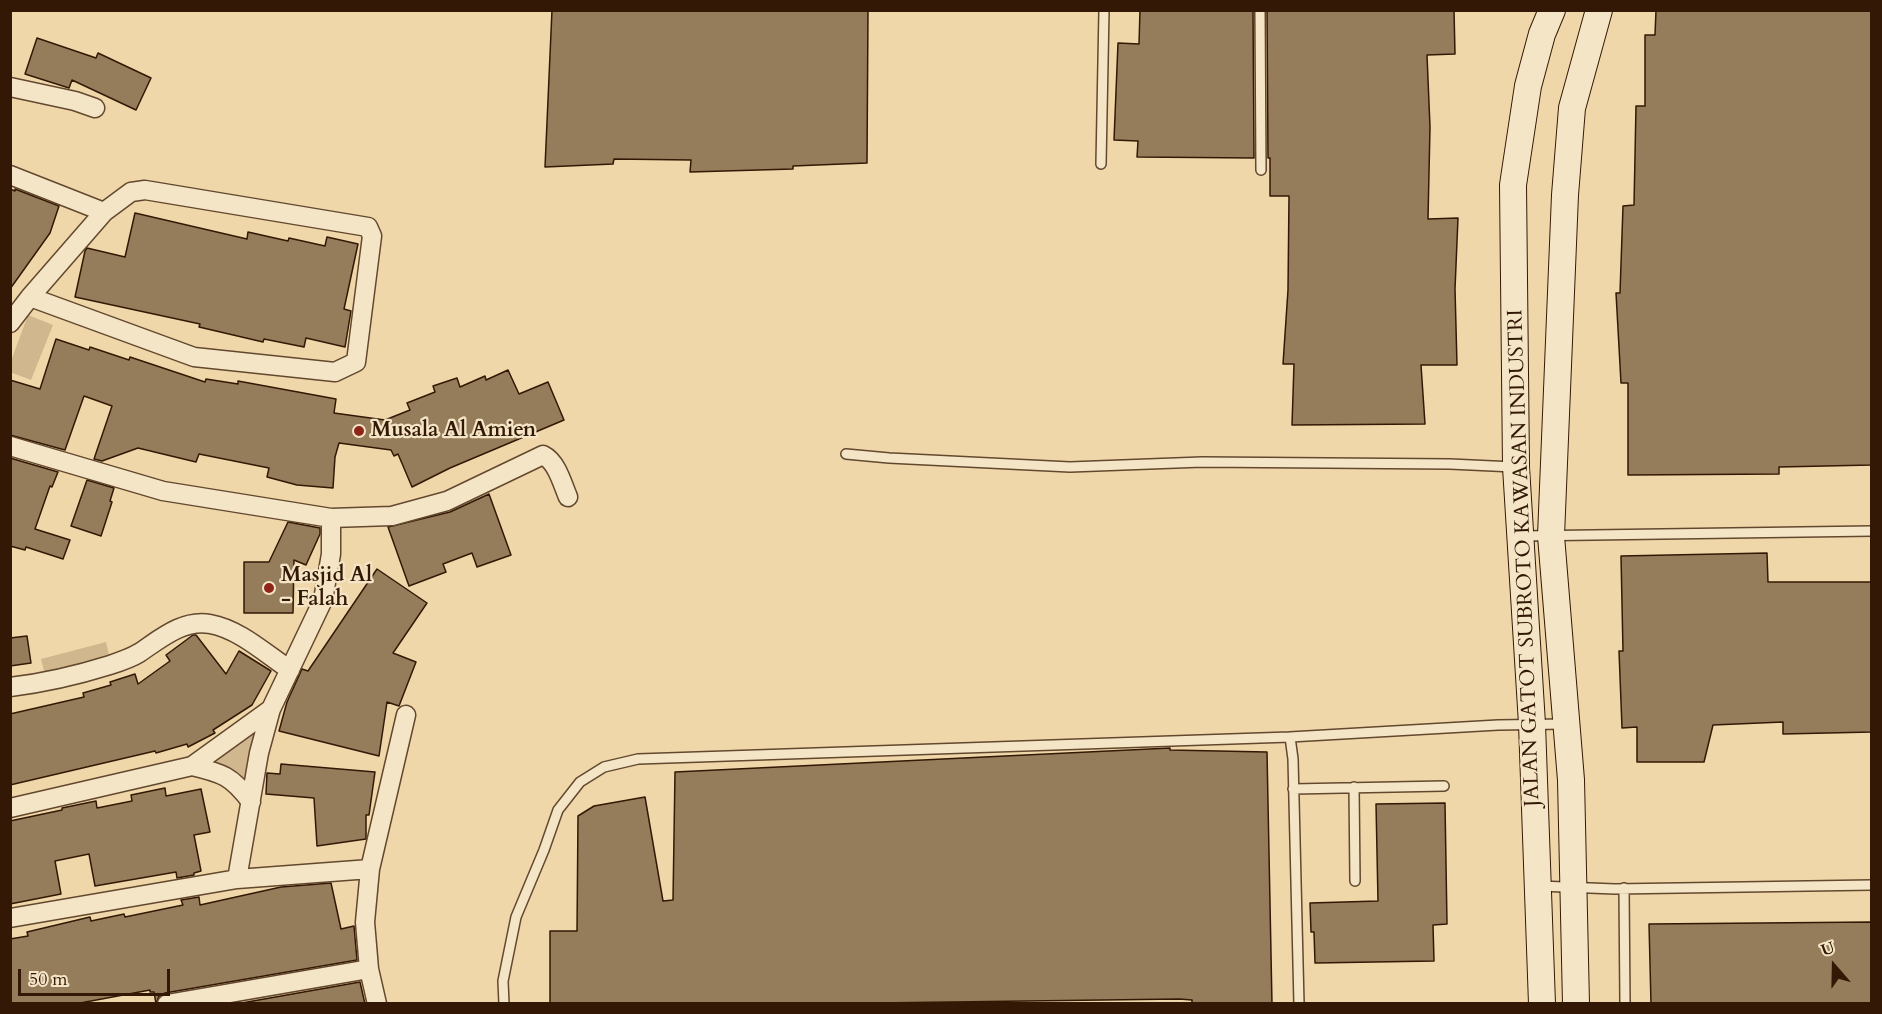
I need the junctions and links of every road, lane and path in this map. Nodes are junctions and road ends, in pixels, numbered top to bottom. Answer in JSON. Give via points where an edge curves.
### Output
{"nodes":[{"id":1,"x":1104,"y":10,"type":"edge"},
{"id":2,"x":1260,"y":10,"type":"edge"},
{"id":3,"x":1552,"y":10,"type":"edge"},
{"id":4,"x":1599,"y":10,"type":"edge"},
{"id":5,"x":10,"y":87,"type":"edge"},
{"id":6,"x":95,"y":108,"type":"dead end"},
{"id":7,"x":1101,"y":164,"type":"dead end"},
{"id":8,"x":1261,"y":170,"type":"dead end"},
{"id":9,"x":10,"y":175,"type":"edge"},
{"id":10,"x":104,"y":212,"type":"junction"},
{"id":11,"x":30,"y":297,"type":"junction"},
{"id":12,"x":10,"y":323,"type":"edge"},
{"id":13,"x":10,"y":446,"type":"edge"},
{"id":14,"x":846,"y":454,"type":"dead end"},
{"id":15,"x":1516,"y":467,"type":"junction"},
{"id":16,"x":568,"y":497,"type":"dead end"},
{"id":17,"x":331,"y":518,"type":"junction"},
{"id":18,"x":1872,"y":531,"type":"edge"},
{"id":19,"x":1521,"y":536,"type":"junction"},
{"id":20,"x":1551,"y":536,"type":"junction"},
{"id":21,"x":290,"y":670,"type":"junction"},
{"id":22,"x":10,"y":687,"type":"edge"},
{"id":23,"x":271,"y":709,"type":"junction"},
{"id":24,"x":406,"y":715,"type":"dead end"},
{"id":25,"x":1532,"y":724,"type":"junction"},
{"id":26,"x":1567,"y":724,"type":"junction"},
{"id":27,"x":1290,"y":736,"type":"junction"},
{"id":28,"x":192,"y":766,"type":"junction"},
{"id":29,"x":1444,"y":786,"type":"dead end"},
{"id":30,"x":1354,"y":788,"type":"junction"},
{"id":31,"x":1293,"y":789,"type":"junction"},
{"id":32,"x":250,"y":802,"type":"junction"},
{"id":33,"x":10,"y":808,"type":"edge"},
{"id":34,"x":370,"y":868,"type":"junction"},
{"id":35,"x":237,"y":879,"type":"junction"},
{"id":36,"x":1355,"y":881,"type":"dead end"},
{"id":37,"x":1872,"y":885,"type":"edge"},
{"id":38,"x":1537,"y":886,"type":"junction"},
{"id":39,"x":1574,"y":887,"type":"junction"},
{"id":40,"x":1624,"y":888,"type":"junction"},
{"id":41,"x":10,"y":918,"type":"edge"},
{"id":42,"x":369,"y":969,"type":"junction"},
{"id":43,"x":167,"y":1004,"type":"edge"},
{"id":44,"x":377,"y":1004,"type":"edge"},
{"id":45,"x":504,"y":1004,"type":"edge"},
{"id":46,"x":1299,"y":1004,"type":"edge"},
{"id":47,"x":1542,"y":1004,"type":"edge"},
{"id":48,"x":1576,"y":1004,"type":"edge"},
{"id":49,"x":1625,"y":1004,"type":"edge"}],
"edges":[{"from":1,"to":7,"type":"lane"},
{"from":2,"to":8,"type":"lane"},
{"from":3,"to":15,"type":"street","name":"JALAN GATOT SUBROTO KAWASAN INDUSTRI","via":[[1528,86],[1513,185]]},
{"from":4,"to":20,"type":"street","name":"JALAN GATOT SUBROTO KAWASAN INDUSTRI","via":[[1572,108]]},
{"from":5,"to":6,"type":"street"},
{"from":9,"to":10,"type":"street"},
{"from":10,"to":11,"type":"street"},
{"from":10,"to":11,"type":"street","via":[[131,192],[145,190],[368,227],[372,236],[356,362],[335,372],[194,357]]},
{"from":11,"to":12,"type":"street"},
{"from":13,"to":17,"type":"street","via":[[163,491]]},
{"from":14,"to":15,"type":"lane","via":[[1070,467],[1213,462]]},
{"from":15,"to":19,"type":"street","name":"JALAN GATOT SUBROTO KAWASAN INDUSTRI"},
{"from":16,"to":17,"type":"street","via":[[554,465],[543,455],[447,501],[392,516]]},
{"from":17,"to":21,"type":"street","via":[[331,554],[323,600]]},
{"from":18,"to":20,"type":"lane"},
{"from":19,"to":20,"type":"lane"},
{"from":19,"to":25,"type":"street","name":"JALAN GATOT SUBROTO KAWASAN INDUSTRI"},
{"from":20,"to":26,"type":"street","name":"JALAN GATOT SUBROTO KAWASAN INDUSTRI"},
{"from":21,"to":22,"type":"street","via":[[225,628],[195,623],[111,665]]},
{"from":21,"to":23,"type":"street"},
{"from":23,"to":28,"type":"street"},
{"from":23,"to":32,"type":"street"},
{"from":24,"to":34,"type":"street"},
{"from":25,"to":26,"type":"lane"},
{"from":25,"to":27,"type":"lane"},
{"from":25,"to":38,"type":"street","name":"JALAN GATOT SUBROTO KAWASAN INDUSTRI"},
{"from":26,"to":39,"type":"street","name":"JALAN GATOT SUBROTO KAWASAN INDUSTRI"},
{"from":27,"to":31,"type":"lane"},
{"from":27,"to":45,"type":"lane","via":[[638,759],[604,767],[580,782],[558,810],[516,917],[503,981]]},
{"from":28,"to":32,"type":"street","via":[[234,781]]},
{"from":28,"to":33,"type":"street"},
{"from":29,"to":30,"type":"lane"},
{"from":30,"to":31,"type":"lane"},
{"from":30,"to":36,"type":"lane"},
{"from":31,"to":46,"type":"lane"},
{"from":32,"to":35,"type":"street"},
{"from":34,"to":35,"type":"street"},
{"from":34,"to":42,"type":"street","via":[[365,922]]},
{"from":35,"to":41,"type":"street"},
{"from":37,"to":40,"type":"lane"},
{"from":38,"to":39,"type":"lane"},
{"from":38,"to":47,"type":"street","name":"JALAN GATOT SUBROTO KAWASAN INDUSTRI"},
{"from":39,"to":40,"type":"lane"},
{"from":39,"to":48,"type":"street","name":"JALAN GATOT SUBROTO KAWASAN INDUSTRI"},
{"from":40,"to":49,"type":"lane"},
{"from":42,"to":43,"type":"street"},
{"from":42,"to":44,"type":"street"}]}
